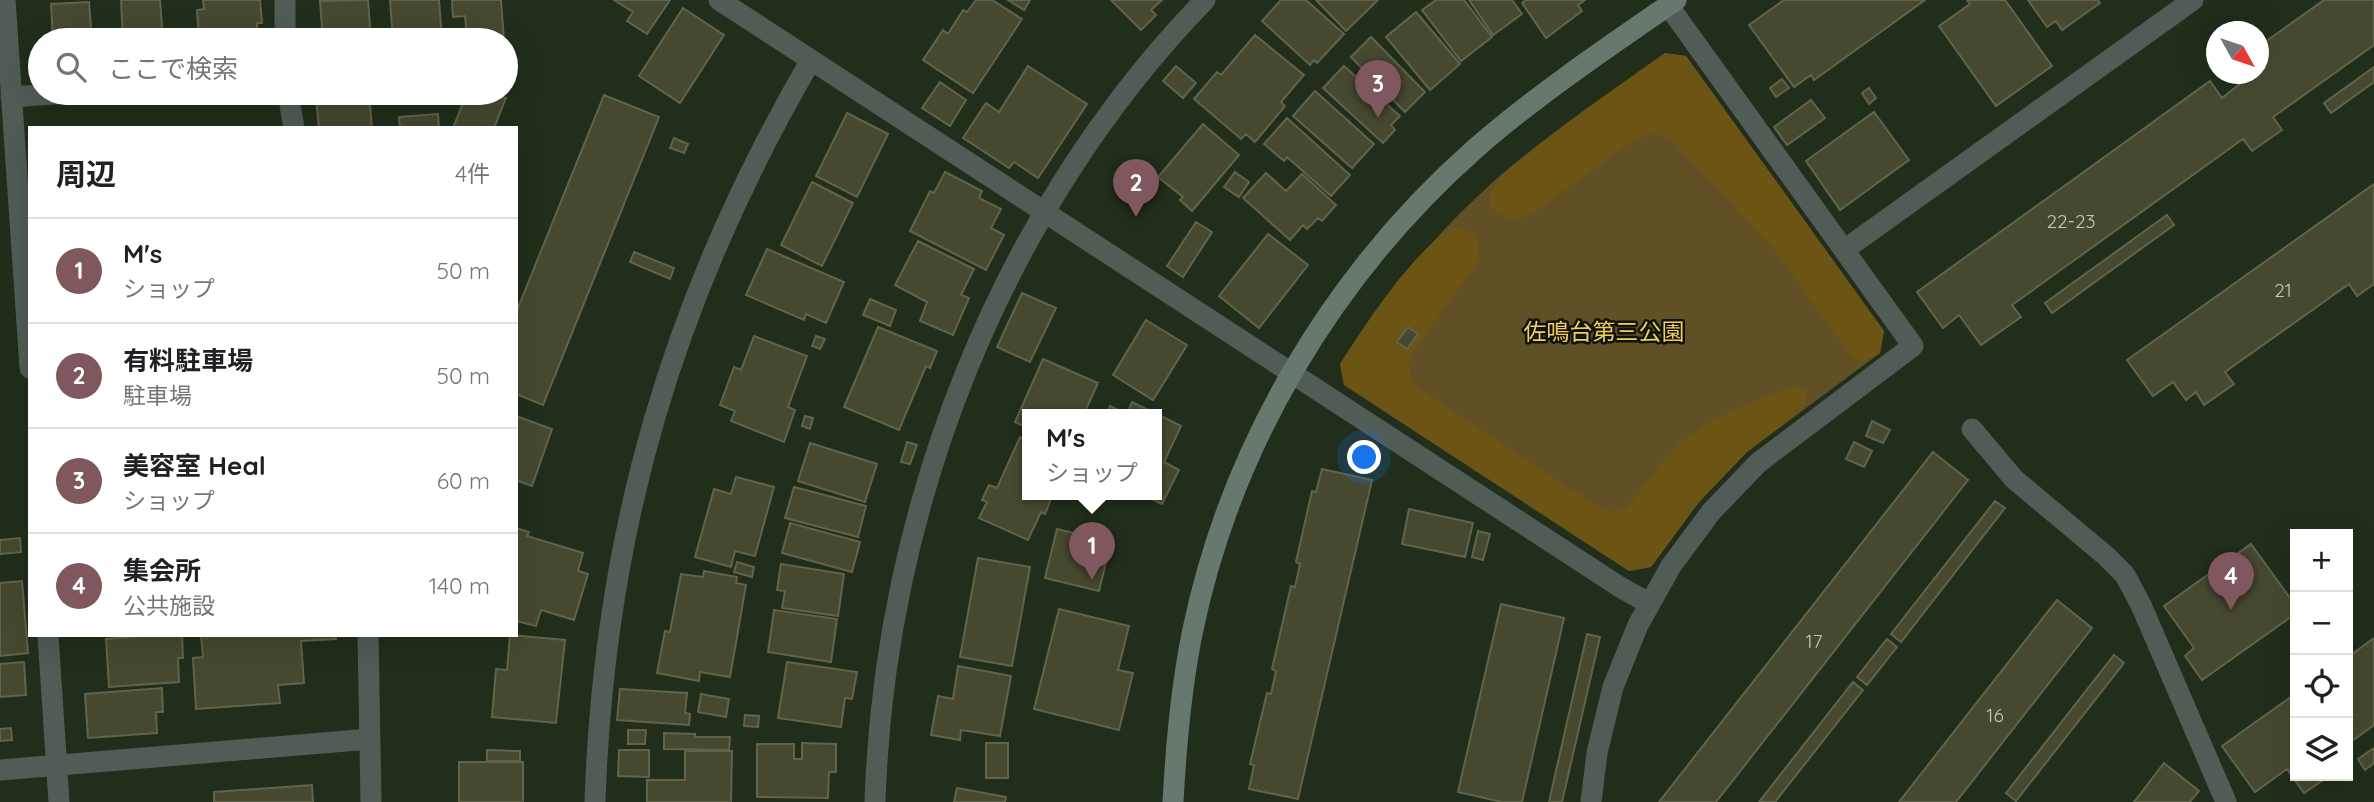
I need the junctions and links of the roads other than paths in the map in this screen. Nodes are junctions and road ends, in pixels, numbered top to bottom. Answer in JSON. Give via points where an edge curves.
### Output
{"nodes":[{"id":1,"x":5,"y":0,"type":"edge"},
{"id":2,"x":285,"y":0,"type":"edge"},
{"id":3,"x":719,"y":0,"type":"edge"},
{"id":4,"x":1205,"y":0,"type":"edge"},
{"id":5,"x":2193,"y":0,"type":"edge"},
{"id":6,"x":1670,"y":2,"type":"edge"},
{"id":7,"x":285,"y":28,"type":"edge"},
{"id":8,"x":811,"y":60,"type":"junction"},
{"id":9,"x":28,"y":96,"type":"edge"},
{"id":10,"x":11,"y":97,"type":"junction"},
{"id":11,"x":290,"y":105,"type":"edge"},
{"id":12,"x":294,"y":126,"type":"edge"},
{"id":13,"x":1045,"y":213,"type":"junction"},
{"id":14,"x":1844,"y":250,"type":"junction"},
{"id":15,"x":28,"y":339,"type":"edge"},
{"id":16,"x":1292,"y":373,"type":"junction"},
{"id":17,"x":1972,"y":429,"type":"dead end"},
{"id":18,"x":1650,"y":604,"type":"junction"},
{"id":19,"x":48,"y":637,"type":"edge"},
{"id":20,"x":368,"y":637,"type":"edge"},
{"id":21,"x":370,"y":739,"type":"junction"},
{"id":22,"x":57,"y":765,"type":"junction"},
{"id":23,"x":0,"y":770,"type":"edge"},
{"id":24,"x":60,"y":802,"type":"edge"},
{"id":25,"x":371,"y":802,"type":"edge"},
{"id":26,"x":595,"y":802,"type":"edge"},
{"id":27,"x":875,"y":802,"type":"edge"},
{"id":28,"x":1173,"y":802,"type":"edge"},
{"id":29,"x":1591,"y":802,"type":"edge"},
{"id":30,"x":2227,"y":802,"type":"edge"}],
"edges":[{"from":1,"to":10,"type":"street"},
{"from":2,"to":7,"type":"street"},
{"from":3,"to":8,"type":"street"},
{"from":4,"to":13,"type":"street","via":[[1146,66]]},
{"from":5,"to":14,"type":"street"},
{"from":6,"to":14,"type":"street"},
{"from":6,"to":16,"type":"street","via":[[1510,120],[1444,178],[1356,276]]},
{"from":8,"to":13,"type":"street"},
{"from":8,"to":26,"type":"street","via":[[734,205],[697,289],[655,414],[621,554],[606,646]]},
{"from":9,"to":10,"type":"street"},
{"from":10,"to":15,"type":"street"},
{"from":11,"to":12,"type":"street"},
{"from":13,"to":16,"type":"street"},
{"from":13,"to":27,"type":"street","via":[[987,322],[932,463],[911,535],[884,684]]},
{"from":14,"to":18,"type":"street","via":[[1913,346],[1758,463],[1711,512]]},
{"from":16,"to":18,"type":"street"},
{"from":16,"to":28,"type":"street","via":[[1241,475],[1203,590],[1183,686]]},
{"from":17,"to":30,"type":"street","via":[[2014,479],[2125,575]]},
{"from":18,"to":29,"type":"street","via":[[1613,687]]},
{"from":19,"to":22,"type":"street"},
{"from":20,"to":21,"type":"street"},
{"from":21,"to":22,"type":"street"},
{"from":21,"to":25,"type":"street"},
{"from":22,"to":23,"type":"street"},
{"from":22,"to":24,"type":"street"}]}
